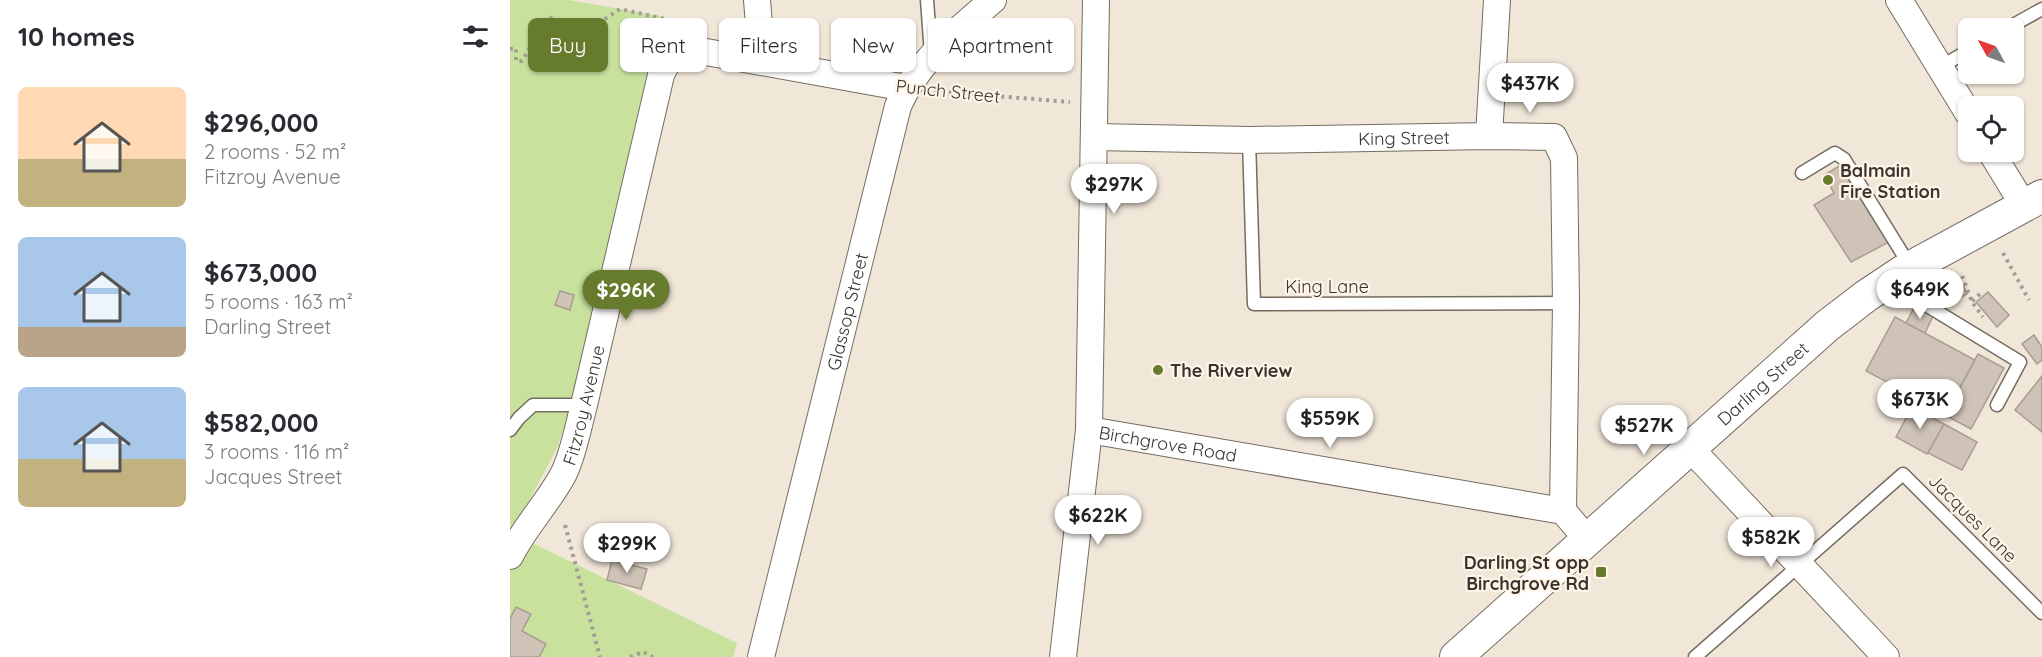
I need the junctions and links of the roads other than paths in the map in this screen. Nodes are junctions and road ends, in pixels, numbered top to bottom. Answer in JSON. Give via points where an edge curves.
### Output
{"nodes":[{"id":1,"x":757,"y":0,"type":"edge"},
{"id":2,"x":927,"y":0,"type":"edge"},
{"id":3,"x":993,"y":0,"type":"edge"},
{"id":4,"x":1096,"y":0,"type":"edge"},
{"id":5,"x":1497,"y":0,"type":"edge"},
{"id":6,"x":1899,"y":0,"type":"edge"},
{"id":7,"x":2042,"y":9,"type":"edge"},
{"id":8,"x":758,"y":18,"type":"edge"},
{"id":9,"x":928,"y":18,"type":"edge"},
{"id":10,"x":973,"y":18,"type":"edge"},
{"id":11,"x":2024,"y":19,"type":"edge"},
{"id":12,"x":1958,"y":57,"type":"edge"},
{"id":13,"x":928,"y":60,"type":"edge"},
{"id":14,"x":1940,"y":67,"type":"junction"},
{"id":15,"x":662,"y":72,"type":"edge"},
{"id":16,"x":819,"y":72,"type":"edge"},
{"id":17,"x":906,"y":88,"type":"junction"},
{"id":18,"x":1958,"y":97,"type":"edge"},
{"id":19,"x":1094,"y":136,"type":"junction"},
{"id":20,"x":1489,"y":136,"type":"junction"},
{"id":21,"x":1249,"y":140,"type":"junction"},
{"id":22,"x":2000,"y":162,"type":"edge"},
{"id":23,"x":1802,"y":174,"type":"dead end"},
{"id":24,"x":2033,"y":201,"type":"edge"},
{"id":25,"x":1906,"y":270,"type":"junction"},
{"id":26,"x":1566,"y":303,"type":"junction"},
{"id":27,"x":584,"y":405,"type":"junction"},
{"id":28,"x":1997,"y":405,"type":"dead end"},
{"id":29,"x":510,"y":430,"type":"edge"},
{"id":30,"x":1089,"y":430,"type":"junction"},
{"id":31,"x":1690,"y":448,"type":"junction"},
{"id":32,"x":1563,"y":511,"type":"junction"},
{"id":33,"x":1587,"y":539,"type":"junction"},
{"id":34,"x":510,"y":556,"type":"edge"},
{"id":35,"x":1798,"y":565,"type":"junction"},
{"id":36,"x":2042,"y":613,"type":"edge"},
{"id":37,"x":761,"y":657,"type":"edge"},
{"id":38,"x":1064,"y":657,"type":"edge"},
{"id":39,"x":1455,"y":657,"type":"edge"},
{"id":40,"x":1695,"y":657,"type":"edge"},
{"id":41,"x":1887,"y":657,"type":"edge"}],
"edges":[{"from":1,"to":8,"type":"street"},
{"from":2,"to":9,"type":"lane"},
{"from":3,"to":10,"type":"street","name":"Glassop Street"},
{"from":4,"to":19,"type":"street","name":"Birchgrove Road"},
{"from":5,"to":20,"type":"street"},
{"from":6,"to":14,"type":"street"},
{"from":7,"to":11,"type":"lane"},
{"from":12,"to":14,"type":"lane"},
{"from":13,"to":17,"type":"street","name":"Glassop Street"},
{"from":14,"to":18,"type":"street"},
{"from":15,"to":27,"type":"street","name":"Fitzroy Avenue"},
{"from":16,"to":17,"type":"street","name":"Punch Street"},
{"from":17,"to":37,"type":"street","name":"Glassop Street","via":[[892,124]]},
{"from":19,"to":21,"type":"street","name":"King Street"},
{"from":19,"to":30,"type":"street","name":"Birchgrove Road"},
{"from":20,"to":21,"type":"street","name":"King Street"},
{"from":20,"to":26,"type":"street","name":"King Street","via":[[1554,136],[1564,158]]},
{"from":21,"to":26,"type":"lane","name":"King Lane","via":[[1254,304]]},
{"from":22,"to":24,"type":"street"},
{"from":23,"to":25,"type":"lane","via":[[1835,153],[1844,159]]},
{"from":24,"to":25,"type":"street","name":"Darling Street"},
{"from":25,"to":28,"type":"lane","via":[[1918,300],[2020,362]]},
{"from":25,"to":31,"type":"street","name":"Darling Street","via":[[1827,326]]},
{"from":26,"to":32,"type":"street","name":"King Street"},
{"from":27,"to":29,"type":"lane","via":[[533,405]]},
{"from":27,"to":34,"type":"street","name":"Fitzroy Avenue","via":[[564,471]]},
{"from":30,"to":32,"type":"street","name":"Birchgrove Road"},
{"from":30,"to":38,"type":"street"},
{"from":31,"to":33,"type":"street","name":"Darling Street"},
{"from":31,"to":35,"type":"street"},
{"from":32,"to":33,"type":"street"},
{"from":33,"to":39,"type":"street","name":"Darling Street"},
{"from":35,"to":36,"type":"lane","name":"Jacques Lane","via":[[1903,474]]},
{"from":35,"to":40,"type":"lane"},
{"from":35,"to":41,"type":"street"}]}
